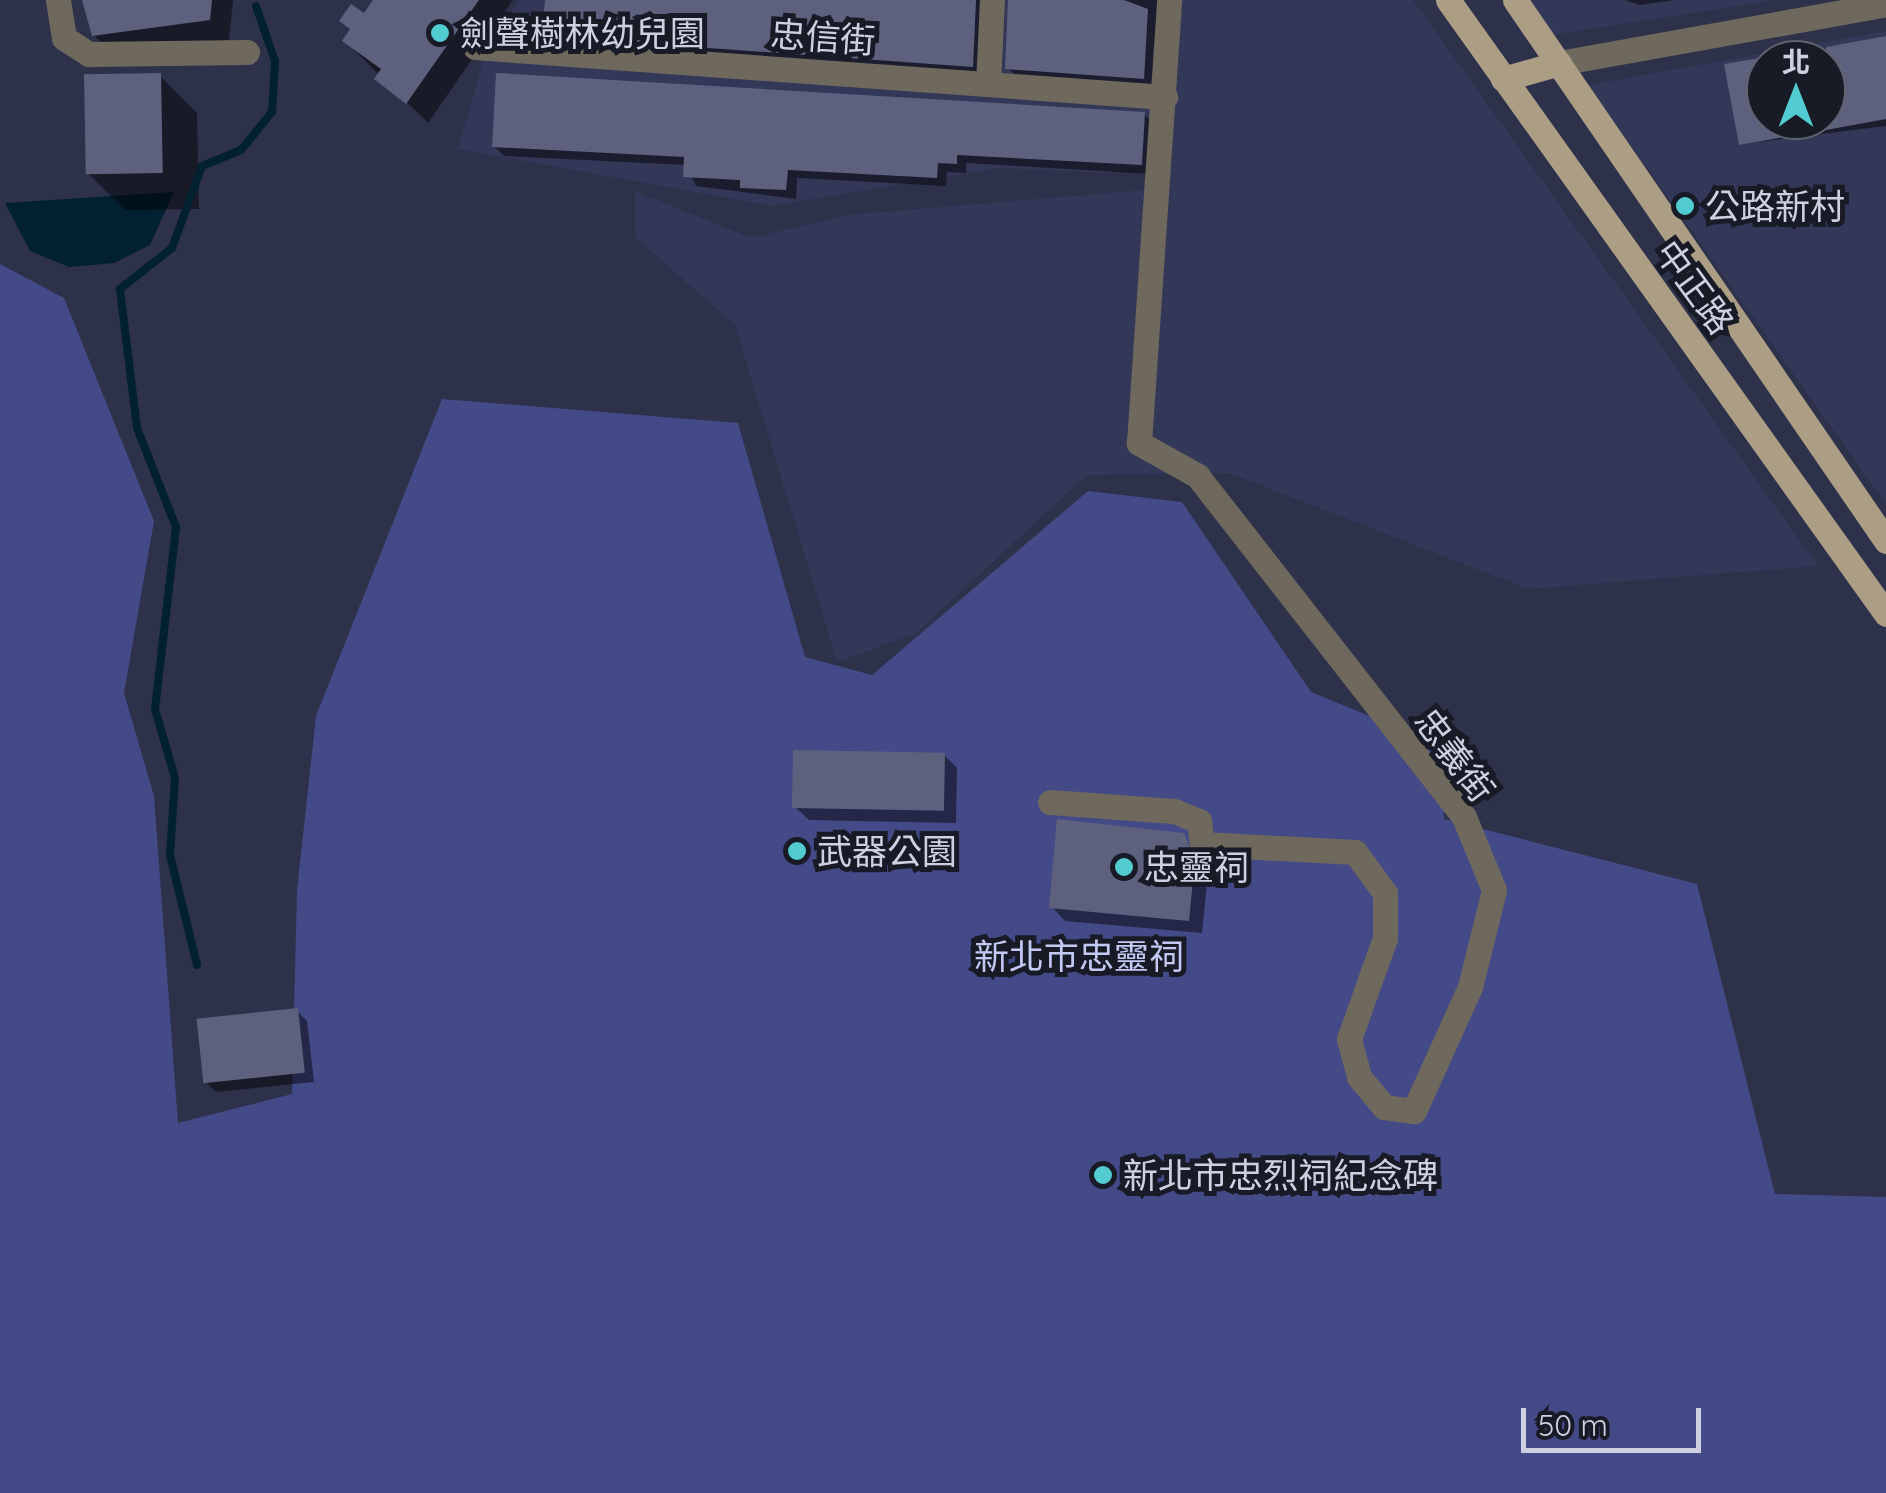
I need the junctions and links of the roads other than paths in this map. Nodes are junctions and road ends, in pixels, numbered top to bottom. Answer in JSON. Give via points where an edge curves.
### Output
{"nodes":[{"id":1,"x":58,"y":0,"type":"edge"},
{"id":2,"x":992,"y":0,"type":"edge"},
{"id":3,"x":1169,"y":0,"type":"edge"},
{"id":4,"x":1448,"y":0,"type":"edge"},
{"id":5,"x":1516,"y":0,"type":"edge"},
{"id":6,"x":1886,"y":4,"type":"edge"},
{"id":7,"x":475,"y":47,"type":"dead end"},
{"id":8,"x":247,"y":52,"type":"dead end"},
{"id":9,"x":1559,"y":63,"type":"junction"},
{"id":10,"x":1502,"y":80,"type":"junction"},
{"id":11,"x":988,"y":84,"type":"junction"},
{"id":12,"x":1165,"y":97,"type":"junction"},
{"id":13,"x":1886,"y":541,"type":"edge"},
{"id":14,"x":1886,"y":614,"type":"edge"},
{"id":15,"x":1050,"y":802,"type":"dead end"}],
"edges":[{"from":1,"to":8,"type":"street","via":[[64,38],[89,54]]},
{"from":2,"to":11,"type":"street"},
{"from":3,"to":12,"type":"street","name":"忠義街"},
{"from":4,"to":10,"type":"main road","name":"中正路"},
{"from":5,"to":9,"type":"main road","name":"中正路"},
{"from":6,"to":9,"type":"street"},
{"from":7,"to":11,"type":"street","name":"忠信街"},
{"from":9,"to":10,"type":"main road"},
{"from":9,"to":13,"type":"main road","name":"中正路"},
{"from":10,"to":14,"type":"main road","name":"中正路"},
{"from":11,"to":12,"type":"street","name":"忠信街"},
{"from":12,"to":15,"type":"street","name":"忠義街","via":[[1138,443],[1198,476],[1346,677],[1464,817],[1494,890],[1470,986],[1414,1111],[1384,1107],[1359,1077],[1349,1038],[1386,938],[1386,893],[1355,852],[1202,844],[1199,820],[1174,812]]}]}
